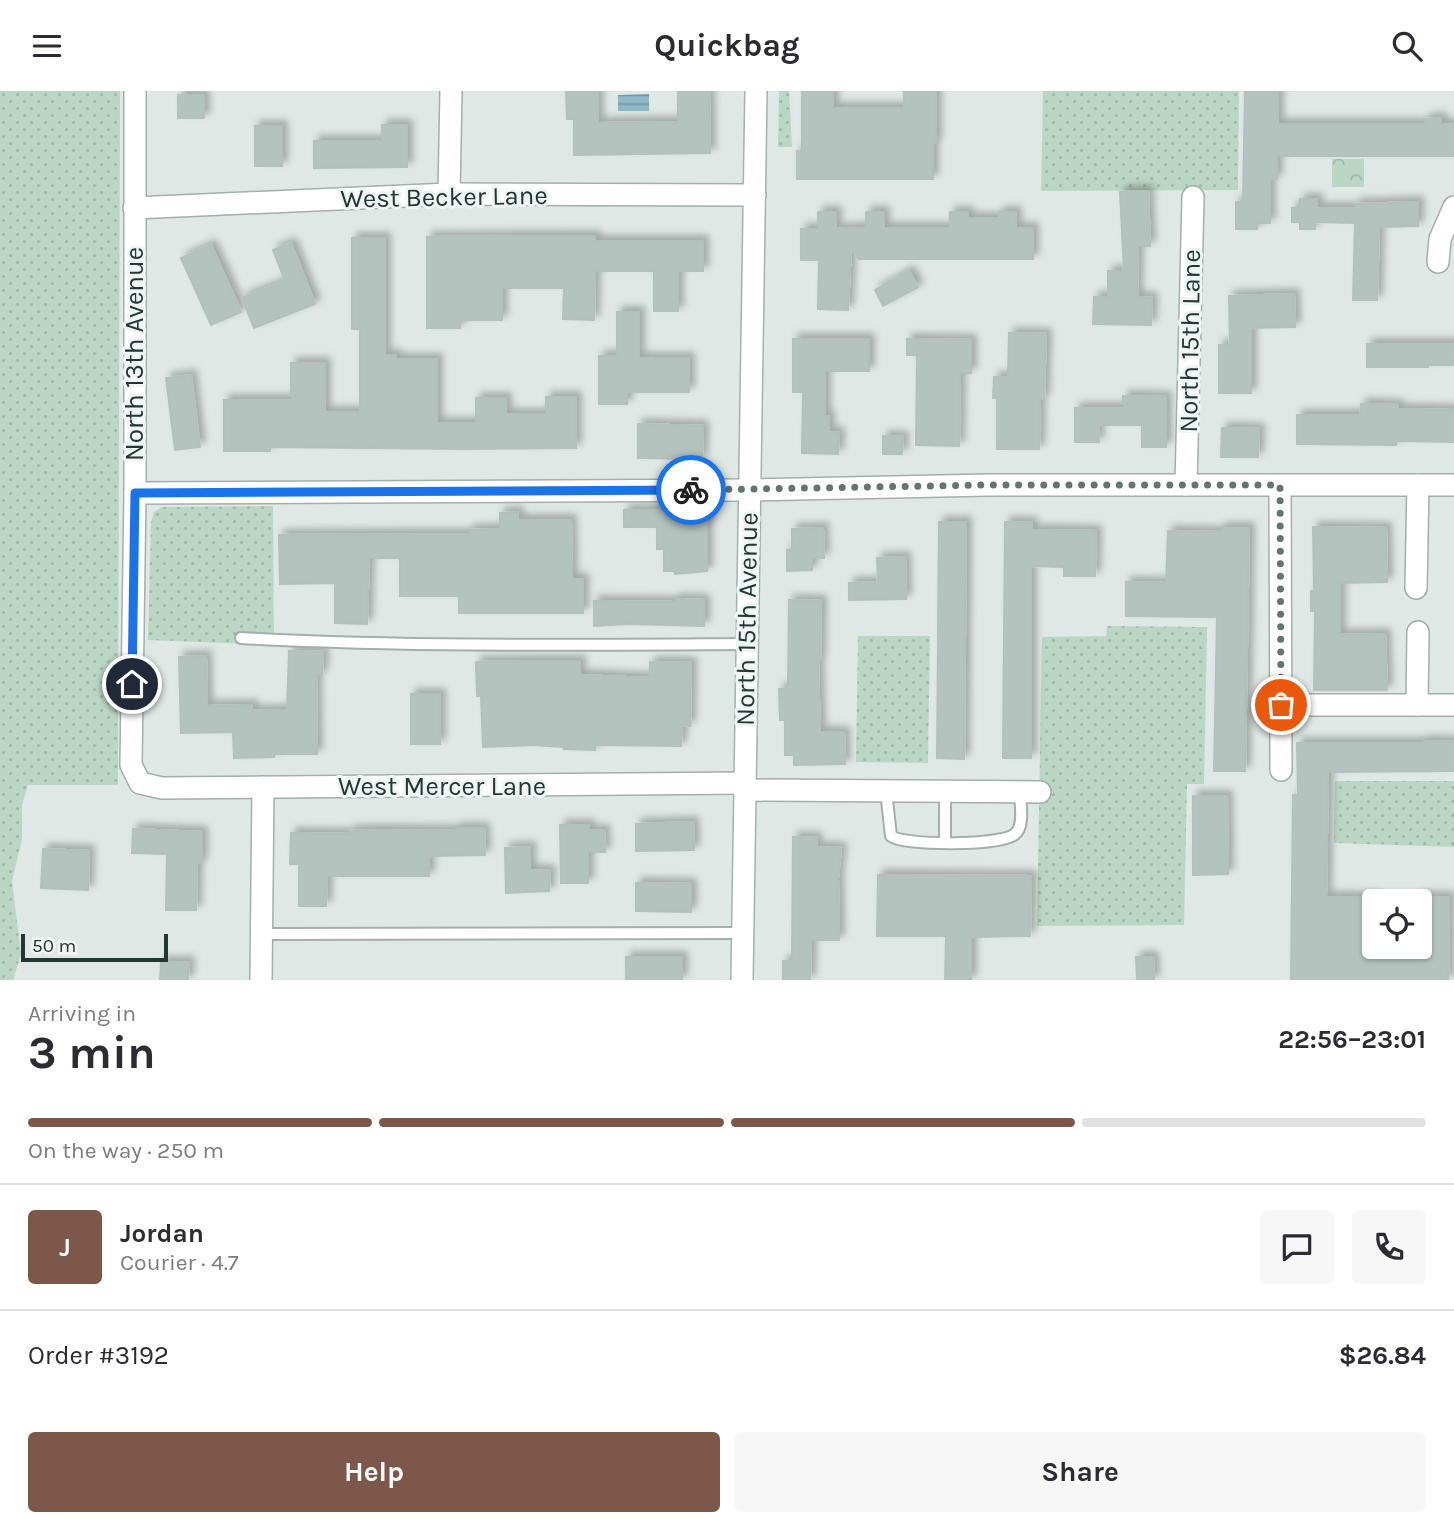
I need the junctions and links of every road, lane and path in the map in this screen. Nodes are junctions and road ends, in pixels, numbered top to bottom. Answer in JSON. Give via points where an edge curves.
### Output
{"nodes":[{"id":1,"x":135,"y":91,"type":"edge"},
{"id":2,"x":451,"y":91,"type":"edge"},
{"id":3,"x":756,"y":91,"type":"edge"},
{"id":4,"x":449,"y":194,"type":"junction"},
{"id":5,"x":755,"y":195,"type":"junction"},
{"id":6,"x":1193,"y":197,"type":"dead end"},
{"id":7,"x":1454,"y":207,"type":"edge"},
{"id":8,"x":134,"y":208,"type":"junction"},
{"id":9,"x":1438,"y":262,"type":"dead end"},
{"id":10,"x":1186,"y":485,"type":"junction"},
{"id":11,"x":1280,"y":485,"type":"junction"},
{"id":12,"x":1418,"y":485,"type":"junction"},
{"id":13,"x":1454,"y":485,"type":"edge"},
{"id":14,"x":750,"y":490,"type":"junction"},
{"id":15,"x":135,"y":493,"type":"junction"},
{"id":16,"x":1416,"y":588,"type":"dead end"},
{"id":17,"x":1418,"y":632,"type":"dead end"},
{"id":18,"x":241,"y":638,"type":"dead end"},
{"id":19,"x":747,"y":644,"type":"junction"},
{"id":20,"x":1281,"y":705,"type":"junction"},
{"id":21,"x":1417,"y":705,"type":"junction"},
{"id":22,"x":1454,"y":705,"type":"edge"},
{"id":23,"x":1281,"y":770,"type":"dead end"},
{"id":24,"x":141,"y":783,"type":"joint"},
{"id":25,"x":263,"y":787,"type":"junction"},
{"id":26,"x":744,"y":787,"type":"junction"},
{"id":27,"x":886,"y":791,"type":"junction"},
{"id":28,"x":945,"y":791,"type":"junction"},
{"id":29,"x":1030,"y":792,"type":"joint"},
{"id":30,"x":946,"y":842,"type":"junction"},
{"id":31,"x":742,"y":933,"type":"junction"},
{"id":32,"x":261,"y":934,"type":"junction"},
{"id":33,"x":261,"y":980,"type":"edge"},
{"id":34,"x":742,"y":980,"type":"edge"}],
"edges":[{"from":1,"to":8,"type":"street","name":"North 13th Avenue"},
{"from":2,"to":4,"type":"street"},
{"from":3,"to":5,"type":"street","name":"North 15th Avenue"},
{"from":4,"to":5,"type":"street","name":"West Becker Lane"},
{"from":4,"to":8,"type":"street","name":"West Becker Lane"},
{"from":5,"to":14,"type":"street","name":"North 15th Avenue"},
{"from":6,"to":10,"type":"street","name":"North 15th Lane"},
{"from":7,"to":9,"type":"street","via":[[1440,239]]},
{"from":8,"to":15,"type":"street","name":"North 13th Avenue"},
{"from":10,"to":11,"type":"street"},
{"from":10,"to":14,"type":"street"},
{"from":11,"to":12,"type":"street"},
{"from":11,"to":20,"type":"street"},
{"from":12,"to":13,"type":"street"},
{"from":12,"to":16,"type":"street"},
{"from":14,"to":15,"type":"street"},
{"from":14,"to":19,"type":"street","name":"North 15th Avenue"},
{"from":15,"to":24,"type":"street","name":"North 13th Avenue","via":[[131,765]]},
{"from":17,"to":21,"type":"street"},
{"from":18,"to":19,"type":"lane","via":[[346,644]]},
{"from":19,"to":26,"type":"street","name":"North 15th Avenue"},
{"from":20,"to":21,"type":"street"},
{"from":20,"to":23,"type":"street"},
{"from":21,"to":22,"type":"street"},
{"from":24,"to":25,"type":"street","name":"West Mercer Lane","via":[[162,788]]},
{"from":25,"to":26,"type":"street","name":"West Mercer Lane"},
{"from":25,"to":32,"type":"street"},
{"from":26,"to":27,"type":"street","name":"West Mercer Lane"},
{"from":26,"to":31,"type":"street","name":"North 15th Avenue"},
{"from":27,"to":28,"type":"street","name":"West Mercer Lane"},
{"from":27,"to":30,"type":"lane","via":[[891,836],[912,842]]},
{"from":28,"to":29,"type":"street","name":"West Mercer Lane"},
{"from":28,"to":30,"type":"lane"},
{"from":29,"to":30,"type":"lane","via":[[1016,834],[985,842]]},
{"from":31,"to":32,"type":"lane"},
{"from":31,"to":34,"type":"street","name":"North 15th Avenue"},
{"from":32,"to":33,"type":"street"}]}
